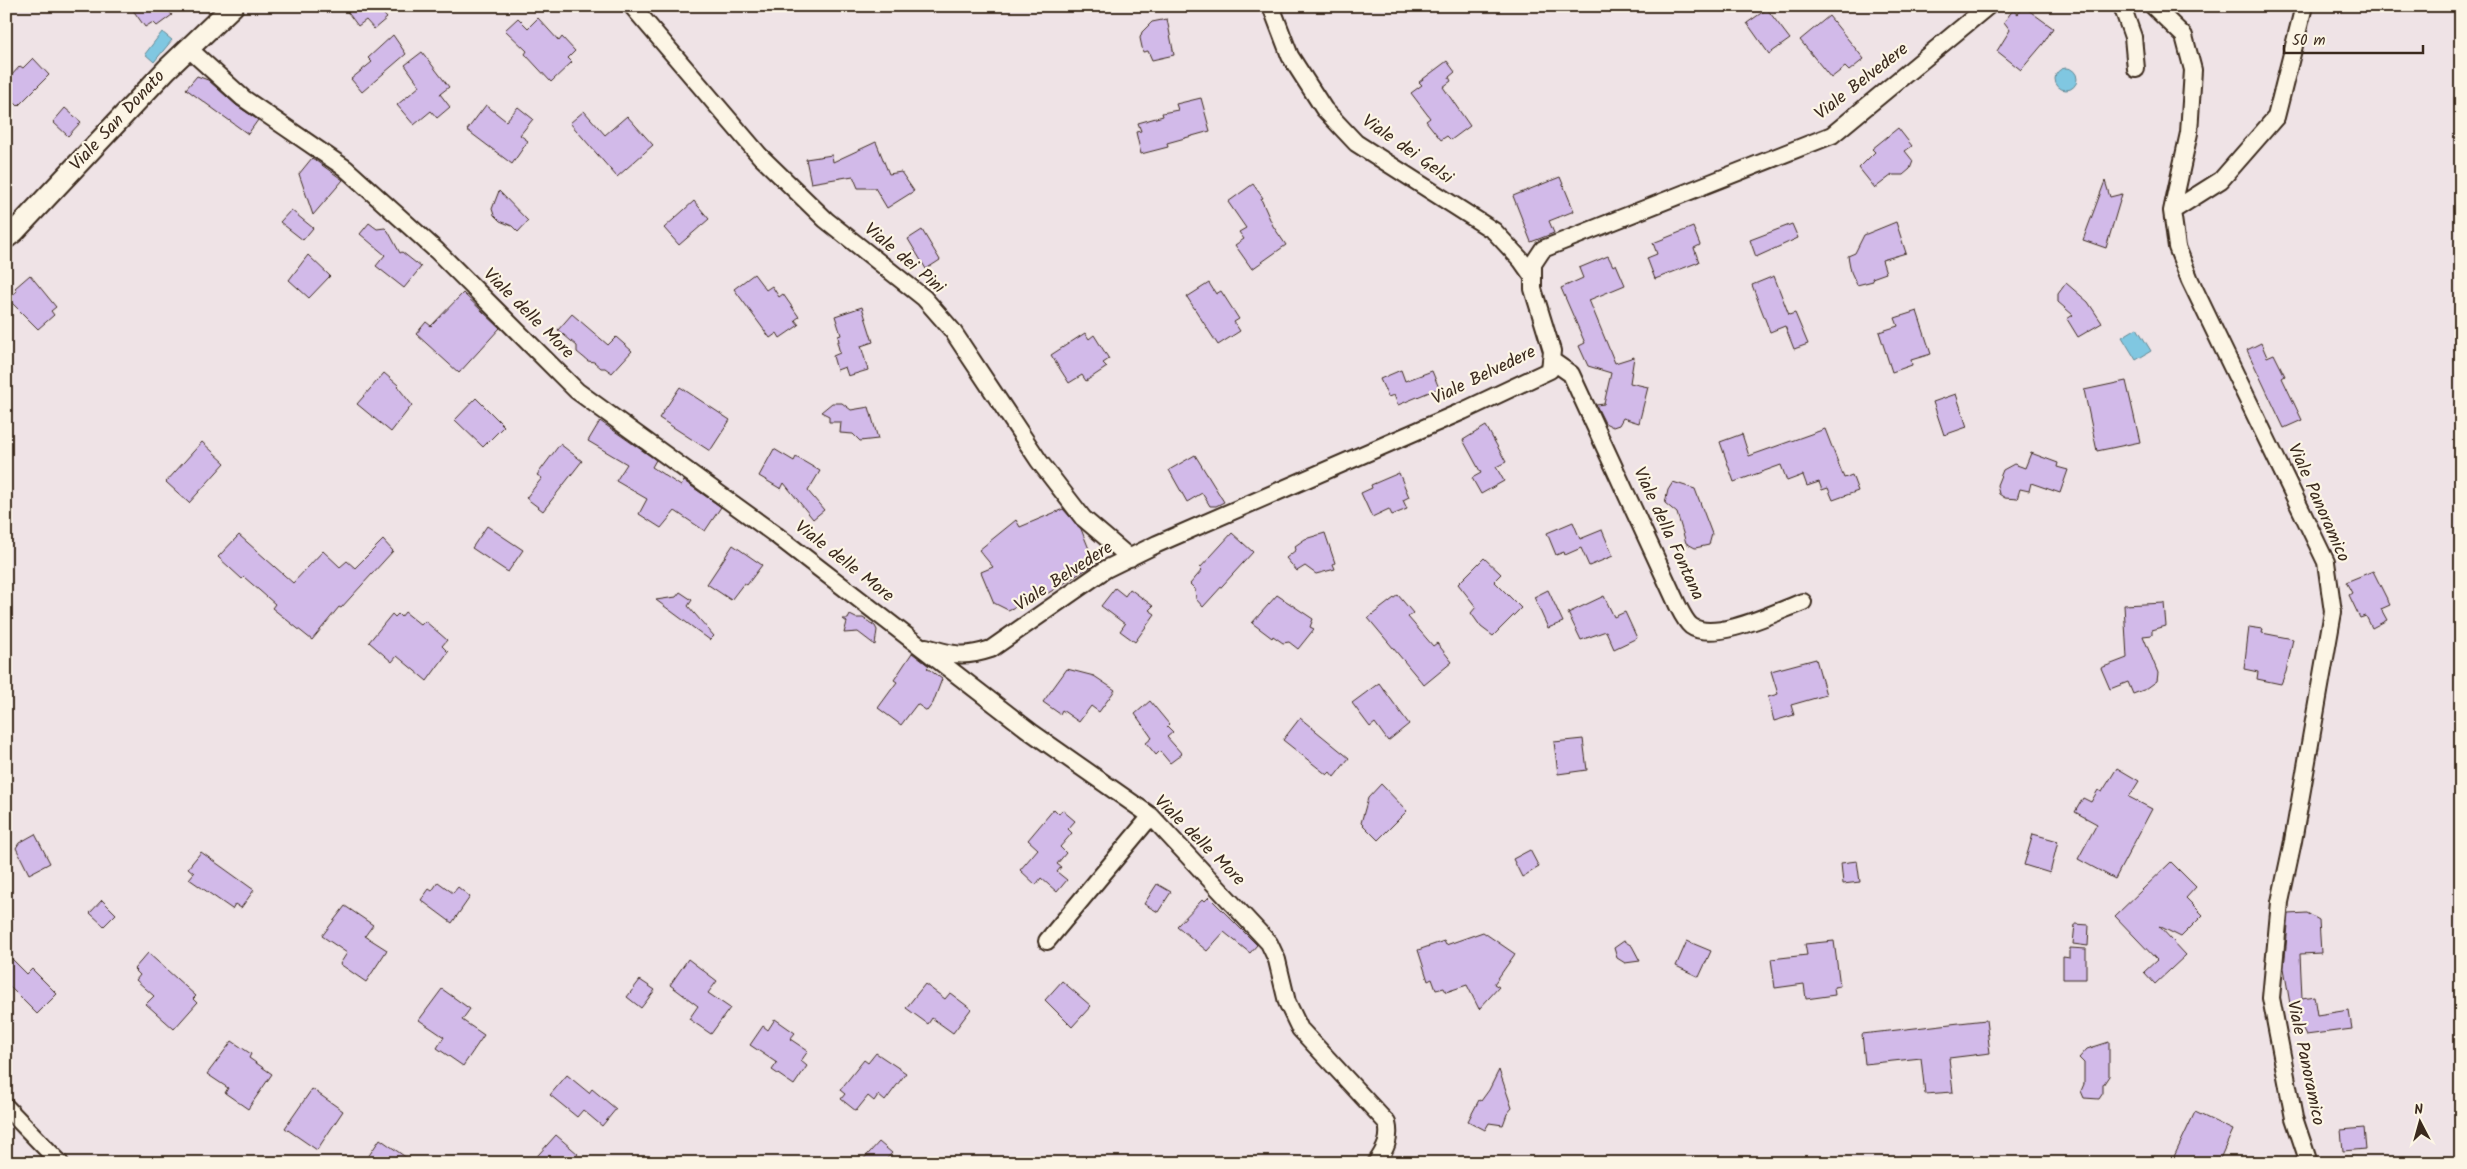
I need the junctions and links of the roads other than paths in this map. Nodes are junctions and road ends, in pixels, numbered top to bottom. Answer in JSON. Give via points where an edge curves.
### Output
{"nodes":[{"id":1,"x":233,"y":6,"type":"edge"},
{"id":2,"x":632,"y":6,"type":"edge"},
{"id":3,"x":1271,"y":6,"type":"edge"},
{"id":4,"x":1988,"y":6,"type":"edge"},
{"id":5,"x":2122,"y":6,"type":"edge"},
{"id":6,"x":2153,"y":6,"type":"edge"},
{"id":7,"x":2304,"y":6,"type":"edge"},
{"id":8,"x":188,"y":48,"type":"junction"},
{"id":9,"x":2136,"y":69,"type":"dead end"},
{"id":10,"x":2172,"y":211,"type":"junction"},
{"id":11,"x":9,"y":231,"type":"edge"},
{"id":12,"x":1533,"y":277,"type":"junction"},
{"id":13,"x":1551,"y":360,"type":"junction"},
{"id":14,"x":1130,"y":558,"type":"junction"},
{"id":15,"x":1803,"y":602,"type":"dead end"},
{"id":16,"x":918,"y":645,"type":"junction"},
{"id":17,"x":1150,"y":816,"type":"junction"},
{"id":18,"x":1046,"y":942,"type":"dead end"},
{"id":19,"x":6,"y":1107,"type":"edge"},
{"id":20,"x":60,"y":1163,"type":"edge"},
{"id":21,"x":1376,"y":1163,"type":"edge"},
{"id":22,"x":2308,"y":1163,"type":"edge"}],
"edges":[{"from":1,"to":8,"type":"street","name":"Viale San Donato"},
{"from":2,"to":14,"type":"street","name":"Viale dei Pini","via":[[760,156],[826,220],[924,298],[952,330],[1039,461],[1083,518]]},
{"from":3,"to":12,"type":"street","name":"Viale dei Gelsi","via":[[1290,56],[1324,109],[1356,143],[1494,231]]},
{"from":4,"to":12,"type":"street","name":"Viale Belvedere","via":[[1832,135],[1543,249],[1533,264]]},
{"from":5,"to":9,"type":"street","via":[[2133,36]]},
{"from":6,"to":10,"type":"street","name":"Viale Panoramico","via":[[2184,36],[2193,70],[2189,133]]},
{"from":7,"to":10,"type":"street","via":[[2276,117],[2221,180]]},
{"from":8,"to":11,"type":"street","name":"Viale San Donato"},
{"from":8,"to":16,"type":"street","name":"Viale delle More","via":[[243,98],[346,168],[437,250],[576,391],[768,530]]},
{"from":10,"to":22,"type":"street","name":"Viale Panoramico","via":[[2177,248],[2190,280],[2326,562],[2333,612],[2280,902],[2271,998],[2294,1118]]},
{"from":12,"to":13,"type":"street","name":"Viale Belvedere","via":[[1533,289],[1552,351]]},
{"from":13,"to":14,"type":"street","name":"Viale Belvedere","via":[[1550,370]]},
{"from":13,"to":15,"type":"street","name":"Viale della Fontana","via":[[1571,374],[1678,606],[1691,626],[1725,630]]},
{"from":14,"to":16,"type":"street","name":"Viale Belvedere","via":[[1094,578],[991,649],[971,656],[948,654]]},
{"from":16,"to":17,"type":"street","name":"Viale delle More","via":[[1031,732]]},
{"from":17,"to":18,"type":"street"},
{"from":17,"to":21,"type":"street","name":"Viale delle More","via":[[1269,943],[1277,960],[1287,1002],[1300,1029],[1387,1123],[1386,1147]]},
{"from":19,"to":20,"type":"street"}]}
